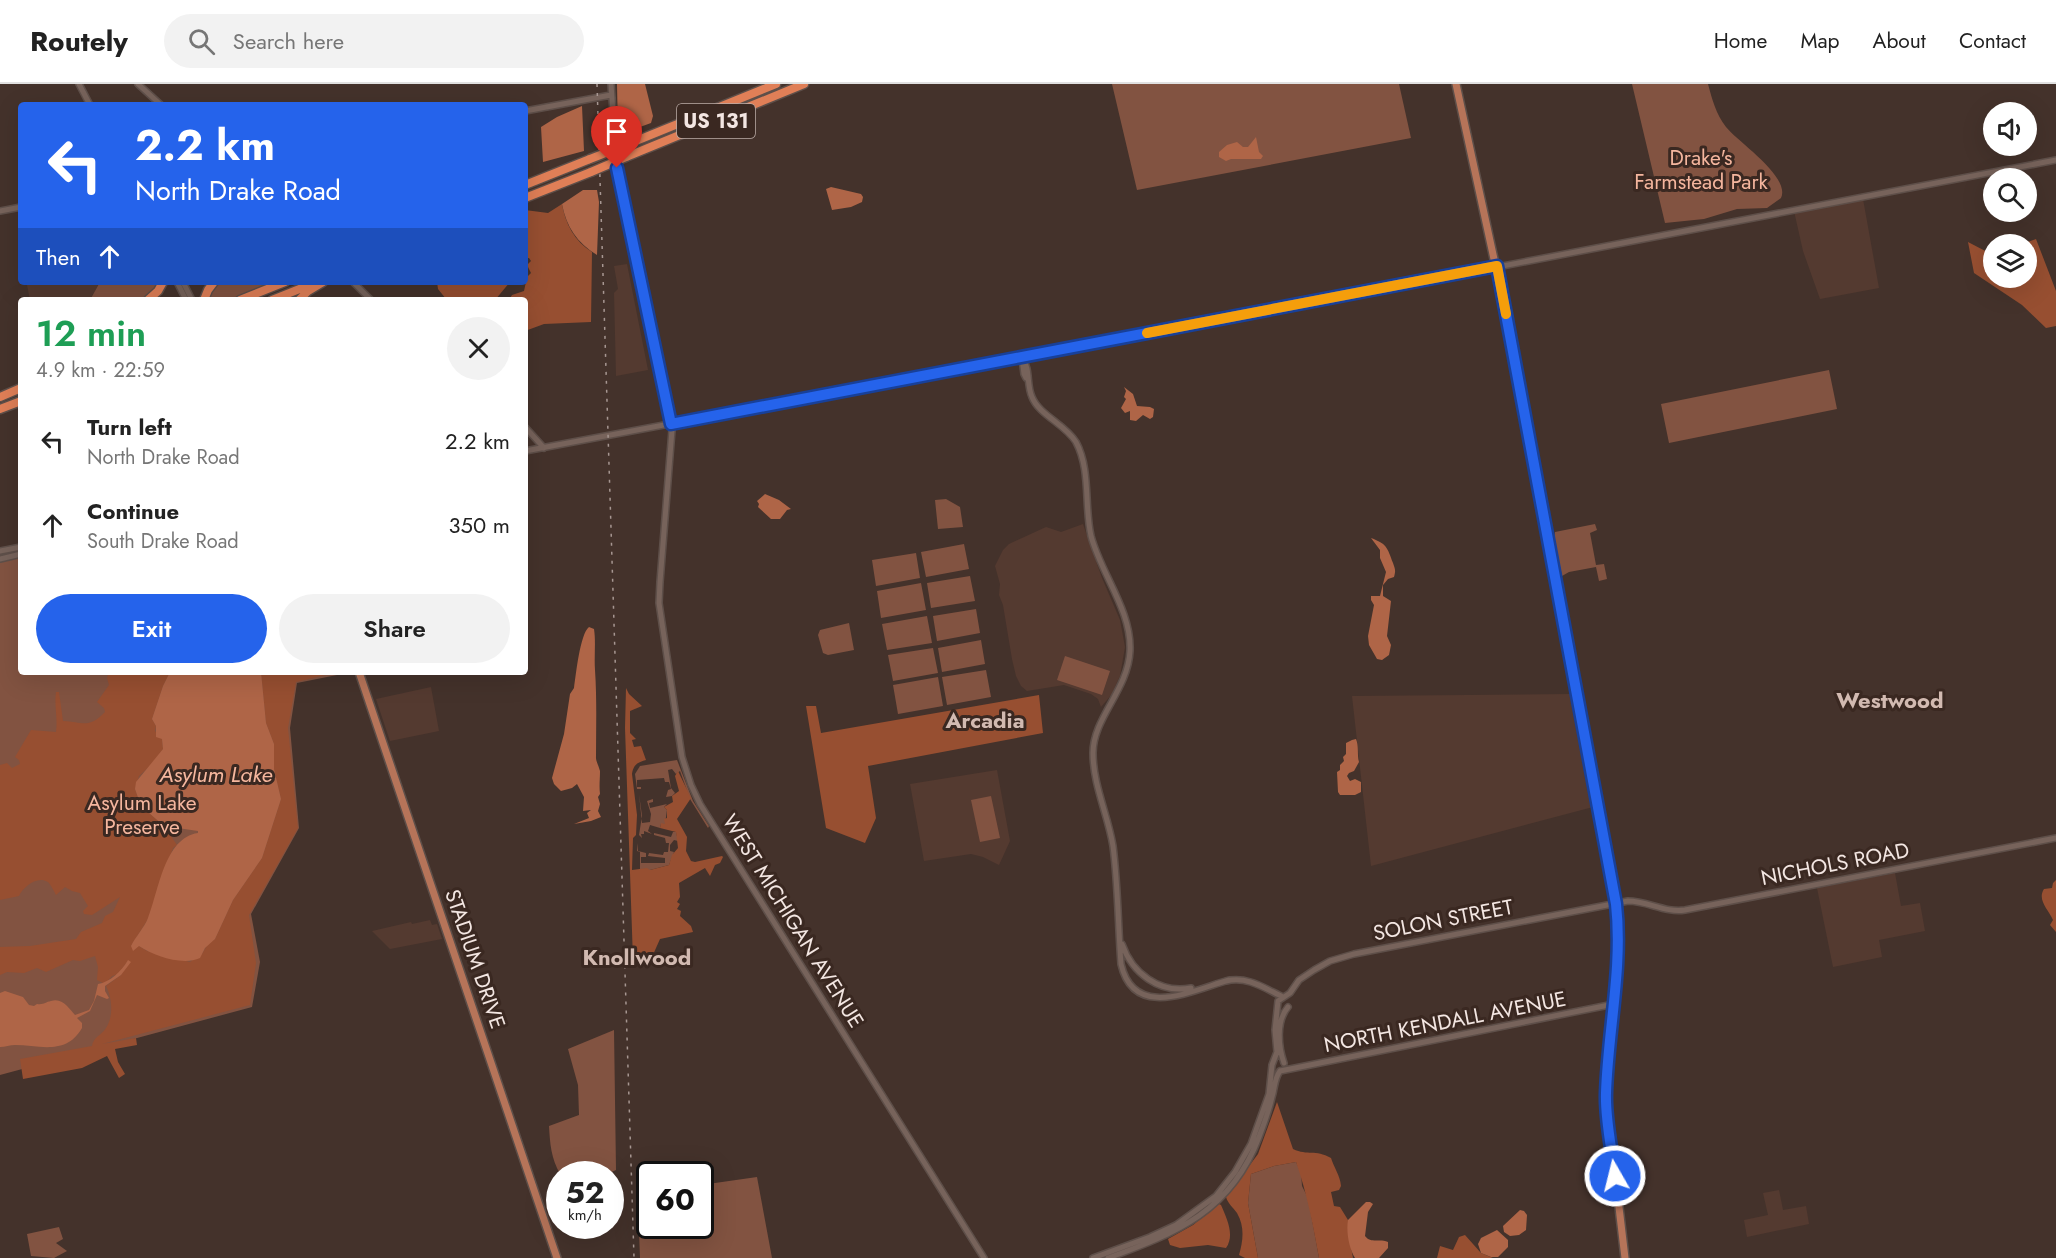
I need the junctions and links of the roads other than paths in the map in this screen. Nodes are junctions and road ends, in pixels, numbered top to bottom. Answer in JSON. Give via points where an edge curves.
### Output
{"nodes":[{"id":1,"x":79,"y":84,"type":"edge"},
{"id":2,"x":138,"y":84,"type":"edge"},
{"id":3,"x":611,"y":84,"type":"edge"},
{"id":4,"x":776,"y":84,"type":"edge"},
{"id":5,"x":804,"y":84,"type":"edge"},
{"id":6,"x":1456,"y":84,"type":"edge"},
{"id":7,"x":612,"y":94,"type":"junction"},
{"id":8,"x":88,"y":102,"type":"edge"},
{"id":9,"x":158,"y":102,"type":"edge"},
{"id":10,"x":528,"y":110,"type":"edge"},
{"id":11,"x":2056,"y":160,"type":"edge"},
{"id":12,"x":528,"y":184,"type":"edge"},
{"id":13,"x":528,"y":197,"type":"edge"},
{"id":14,"x":18,"y":208,"type":"edge"},
{"id":15,"x":0,"y":211,"type":"edge"},
{"id":16,"x":1497,"y":266,"type":"junction"},
{"id":17,"x":161,"y":285,"type":"edge"},
{"id":18,"x":278,"y":285,"type":"edge"},
{"id":19,"x":310,"y":285,"type":"edge"},
{"id":20,"x":318,"y":285,"type":"edge"},
{"id":21,"x":356,"y":285,"type":"edge"},
{"id":22,"x":151,"y":297,"type":"edge"},
{"id":23,"x":248,"y":297,"type":"edge"},
{"id":24,"x":280,"y":297,"type":"edge"},
{"id":25,"x":302,"y":297,"type":"edge"},
{"id":26,"x":368,"y":297,"type":"edge"},
{"id":27,"x":1022,"y":358,"type":"junction"},
{"id":28,"x":18,"y":388,"type":"edge"},
{"id":29,"x":2,"y":396,"type":"edge"},
{"id":30,"x":18,"y":402,"type":"edge"},
{"id":31,"x":18,"y":408,"type":"edge"},
{"id":32,"x":0,"y":411,"type":"edge"},
{"id":33,"x":671,"y":424,"type":"junction"},
{"id":34,"x":528,"y":430,"type":"edge"},
{"id":35,"x":544,"y":448,"type":"junction"},
{"id":36,"x":528,"y":451,"type":"edge"},
{"id":37,"x":18,"y":548,"type":"edge"},
{"id":38,"x":0,"y":551,"type":"edge"},
{"id":39,"x":18,"y":555,"type":"edge"},
{"id":40,"x":0,"y":559,"type":"edge"},
{"id":41,"x":360,"y":675,"type":"edge"},
{"id":42,"x":2056,"y":838,"type":"edge"},
{"id":43,"x":1618,"y":903,"type":"junction"},
{"id":44,"x":1119,"y":919,"type":"junction"},
{"id":45,"x":1229,"y":980,"type":"junction"},
{"id":46,"x":1264,"y":988,"type":"junction"},
{"id":47,"x":1282,"y":996,"type":"junction"},
{"id":48,"x":1278,"y":1004,"type":"junction"},
{"id":49,"x":1614,"y":1004,"type":"junction"},
{"id":50,"x":1288,"y":1007,"type":"junction"},
{"id":51,"x":1284,"y":1063,"type":"junction"},
{"id":52,"x":1273,"y":1064,"type":"junction"},
{"id":53,"x":1283,"y":1070,"type":"junction"},
{"id":54,"x":557,"y":1258,"type":"edge"},
{"id":55,"x":984,"y":1258,"type":"edge"},
{"id":56,"x":1093,"y":1258,"type":"edge"},
{"id":57,"x":1108,"y":1258,"type":"edge"},
{"id":58,"x":1625,"y":1258,"type":"edge"}],
"edges":[{"from":1,"to":8,"type":"street"},
{"from":2,"to":9,"type":"street"},
{"from":3,"to":7,"type":"street","name":"WEST MICHIGAN AVENUE"},
{"from":4,"to":12,"type":"highway","number":"US 131","bridge":true},
{"from":5,"to":13,"type":"highway","number":"US 131","bridge":true},
{"from":6,"to":16,"type":"main road"},
{"from":7,"to":10,"type":"street"},
{"from":7,"to":33,"type":"street","name":"WEST MICHIGAN AVENUE","via":[[617,168]]},
{"from":11,"to":16,"type":"street"},
{"from":14,"to":15,"type":"street"},
{"from":16,"to":27,"type":"street"},
{"from":16,"to":43,"type":"main road"},
{"from":17,"to":22,"type":"highway"},
{"from":18,"to":23,"type":"highway"},
{"from":19,"to":24,"type":"highway"},
{"from":20,"to":25,"type":"highway"},
{"from":21,"to":26,"type":"street"},
{"from":27,"to":33,"type":"street"},
{"from":27,"to":44,"type":"street","via":[[1034,402],[1070,433],[1079,450],[1092,538],[1128,634],[1130,651],[1125,675],[1099,729],[1093,751],[1113,845]]},
{"from":28,"to":29,"type":"highway"},
{"from":30,"to":32,"type":"highway"},
{"from":31,"to":32,"type":"highway"},
{"from":33,"to":35,"type":"street"},
{"from":33,"to":55,"type":"street","name":"WEST MICHIGAN AVENUE","via":[[659,597],[681,752],[690,785]]},
{"from":34,"to":35,"type":"street"},
{"from":35,"to":36,"type":"street"},
{"from":37,"to":38,"type":"street"},
{"from":39,"to":40,"type":"street"},
{"from":41,"to":54,"type":"main road","name":"STADIUM DRIVE"},
{"from":42,"to":43,"type":"street","name":"NICHOLS ROAD","via":[[1685,910],[1666,910],[1636,901]]},
{"from":43,"to":47,"type":"street","name":"SOLON STREET","via":[[1345,956],[1299,980],[1290,993]]},
{"from":43,"to":49,"type":"main road"},
{"from":44,"to":45,"type":"street","via":[[1126,955],[1151,982],[1184,990]]},
{"from":44,"to":45,"type":"street","via":[[1122,970],[1130,985],[1142,994],[1163,999]]},
{"from":45,"to":46,"type":"street","via":[[1249,981]]},
{"from":46,"to":47,"type":"street"},
{"from":46,"to":48,"type":"street"},
{"from":47,"to":48,"type":"street","name":"SOLON STREET"},
{"from":47,"to":50,"type":"street","via":[[1289,1000]]},
{"from":48,"to":50,"type":"street"},
{"from":48,"to":52,"type":"street"},
{"from":49,"to":53,"type":"street","name":"NORTH KENDALL AVENUE"},
{"from":49,"to":58,"type":"main road","via":[[1606,1097]]},
{"from":50,"to":51,"type":"street","via":[[1282,1018],[1280,1050]]},
{"from":51,"to":52,"type":"street","via":[[1279,1059]]},
{"from":51,"to":53,"type":"street"},
{"from":52,"to":53,"type":"street","via":[[1276,1071]]},
{"from":52,"to":56,"type":"street","via":[[1269,1094],[1251,1144],[1216,1196],[1163,1232]]},
{"from":53,"to":57,"type":"street","via":[[1254,1149],[1224,1193],[1179,1230]]}]}
